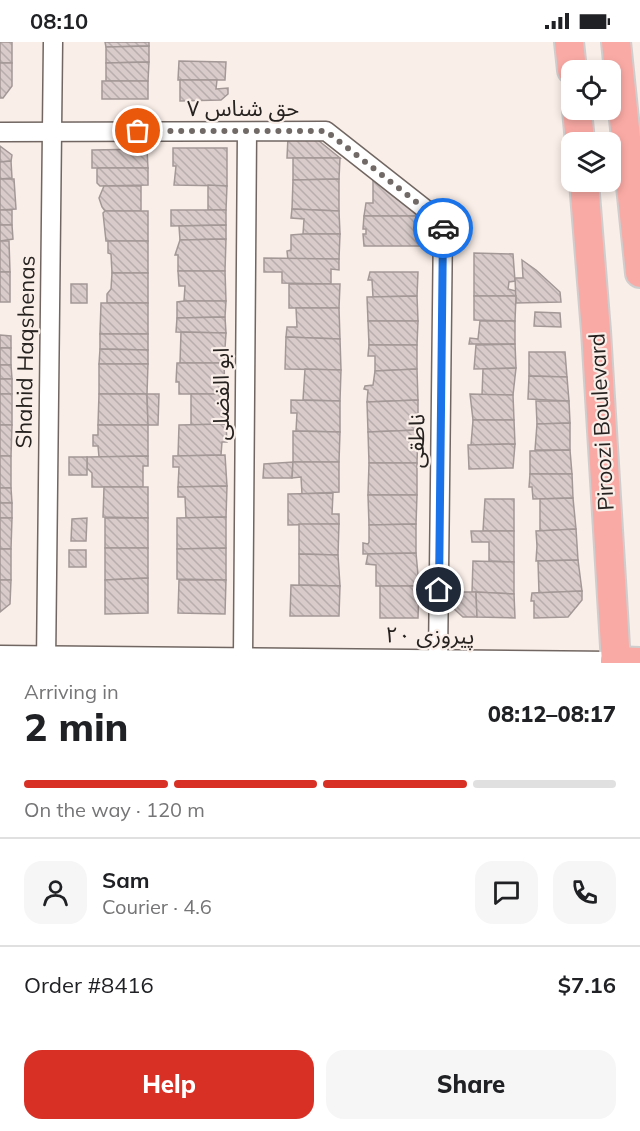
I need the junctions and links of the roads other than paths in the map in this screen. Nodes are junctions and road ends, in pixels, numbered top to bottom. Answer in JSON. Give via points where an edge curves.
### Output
{"nodes":[{"id":1,"x":53,"y":42,"type":"edge"},
{"id":2,"x":570,"y":42,"type":"edge"},
{"id":3,"x":616,"y":42,"type":"edge"},
{"id":4,"x":572,"y":60,"type":"edge"},
{"id":5,"x":51,"y":131,"type":"junction"},
{"id":6,"x":0,"y":132,"type":"edge"},
{"id":7,"x":247,"y":132,"type":"junction"},
{"id":8,"x":585,"y":192,"type":"edge"},
{"id":9,"x":443,"y":223,"type":"joint"},
{"id":10,"x":640,"y":273,"type":"edge"},
{"id":11,"x":0,"y":655,"type":"edge"},
{"id":12,"x":243,"y":657,"type":"junction"},
{"id":13,"x":46,"y":659,"type":"edge"},
{"id":14,"x":438,"y":659,"type":"junction"},
{"id":15,"x":624,"y":662,"type":"edge"}],
"edges":[{"from":1,"to":5,"type":"street","name":"Shahid Haqshenas"},
{"from":2,"to":4,"type":"main road"},
{"from":3,"to":10,"type":"main road"},
{"from":5,"to":6,"type":"street","name":"حق شناس ۷"},
{"from":5,"to":7,"type":"street","name":"حق شناس ۷"},
{"from":5,"to":13,"type":"street","name":"Shahid Haqshenas"},
{"from":7,"to":9,"type":"street","name":"حق شناس ۷","via":[[326,131]]},
{"from":7,"to":12,"type":"street","name":"ابو الفضلی"},
{"from":8,"to":15,"type":"main road","name":"Piroozi Boulevard"},
{"from":9,"to":14,"type":"street","name":"ناطقی"},
{"from":11,"to":13,"type":"street","name":"پیروزی ۲۰"},
{"from":12,"to":13,"type":"street","name":"پیروزی ۲۰"},
{"from":12,"to":14,"type":"street","name":"پیروزی ۲۰"},
{"from":14,"to":15,"type":"street","name":"پیروزی ۲۰"}]}
